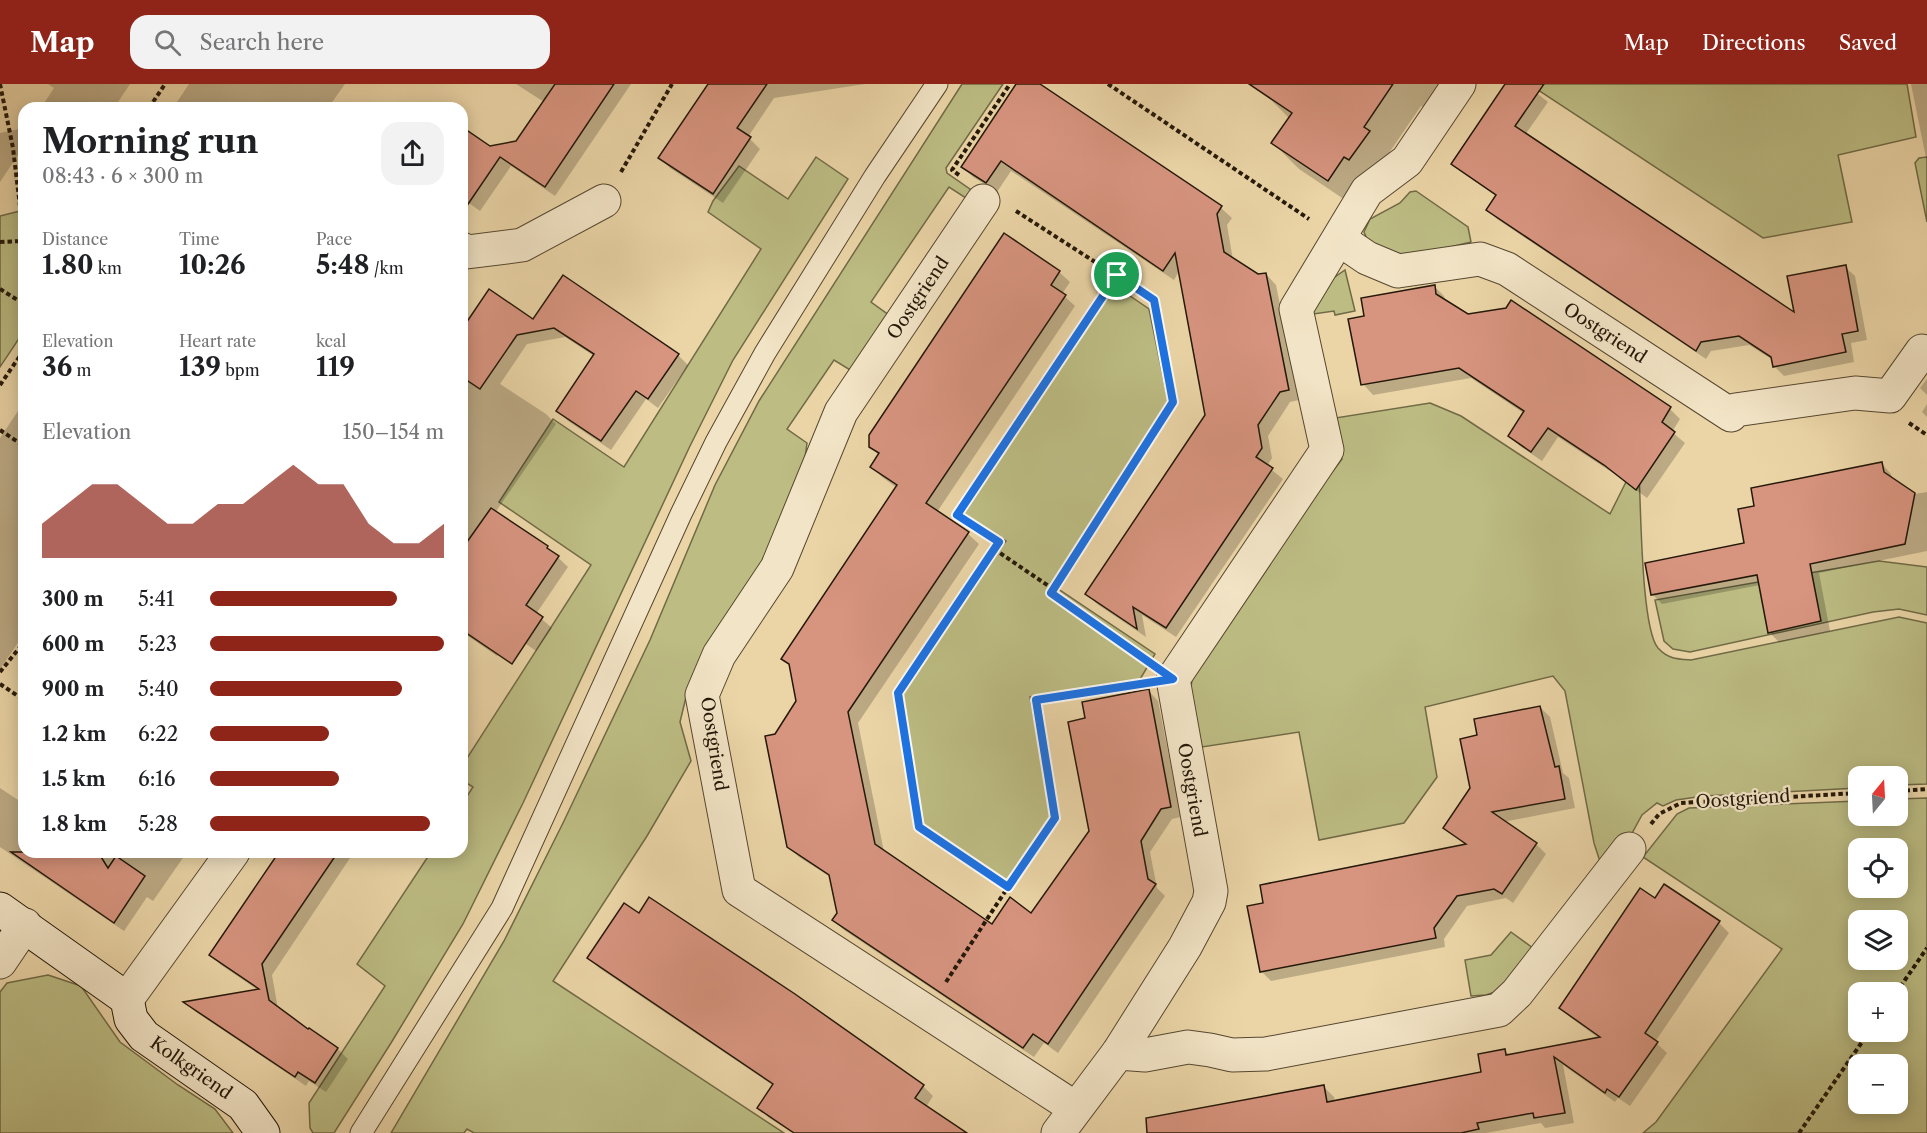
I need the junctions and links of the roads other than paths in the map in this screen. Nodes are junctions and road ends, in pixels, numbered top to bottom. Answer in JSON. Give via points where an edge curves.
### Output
{"nodes":[{"id":1,"x":937,"y":84,"type":"edge"},
{"id":2,"x":1459,"y":84,"type":"edge"},
{"id":3,"x":604,"y":201,"type":"road end"},
{"id":4,"x":996,"y":204,"type":"road end"},
{"id":5,"x":1339,"y":239,"type":"junction"},
{"id":6,"x":468,"y":253,"type":"edge"},
{"id":7,"x":1922,"y":351,"type":"dead end"},
{"id":8,"x":1629,"y":849,"type":"road end"},
{"id":9,"x":229,"y":858,"type":"edge"},
{"id":10,"x":12,"y":917,"type":"edge"},
{"id":11,"x":0,"y":962,"type":"edge"},
{"id":12,"x":127,"y":999,"type":"junction"},
{"id":13,"x":1118,"y":1053,"type":"junction"},
{"id":14,"x":1066,"y":1121,"type":"edge"},
{"id":15,"x":263,"y":1133,"type":"edge"},
{"id":16,"x":361,"y":1133,"type":"edge"}],
"edges":[{"from":1,"to":16,"type":"lane","via":[[765,353],[716,442],[502,908]]},
{"from":2,"to":5,"type":"street","via":[[1407,161],[1367,191]]},
{"from":3,"to":6,"type":"street","via":[[522,245]]},
{"from":4,"to":14,"type":"street","name":"Oostgriend","via":[[841,412],[777,568],[719,655],[702,695],[740,890],[926,1012]]},
{"from":5,"to":7,"type":"street","name":"Oostgriend","via":[[1367,258],[1398,271],[1480,259],[1507,269],[1731,415],[1735,410],[1856,393],[1890,396]]},
{"from":5,"to":13,"type":"street","name":"Oostgriend","via":[[1296,309],[1327,450],[1173,679],[1211,891],[1209,902]]},
{"from":8,"to":13,"type":"street","via":[[1517,993],[1499,1010],[1266,1054],[1232,1055],[1188,1047],[1145,1055]]},
{"from":9,"to":12,"type":"street"},
{"from":10,"to":11,"type":"street"},
{"from":10,"to":12,"type":"street"},
{"from":12,"to":15,"type":"street","name":"Kolkgriend","via":[[131,1018],[144,1036],[243,1105]]},
{"from":13,"to":14,"type":"street","name":"Oostgriend"}]}
